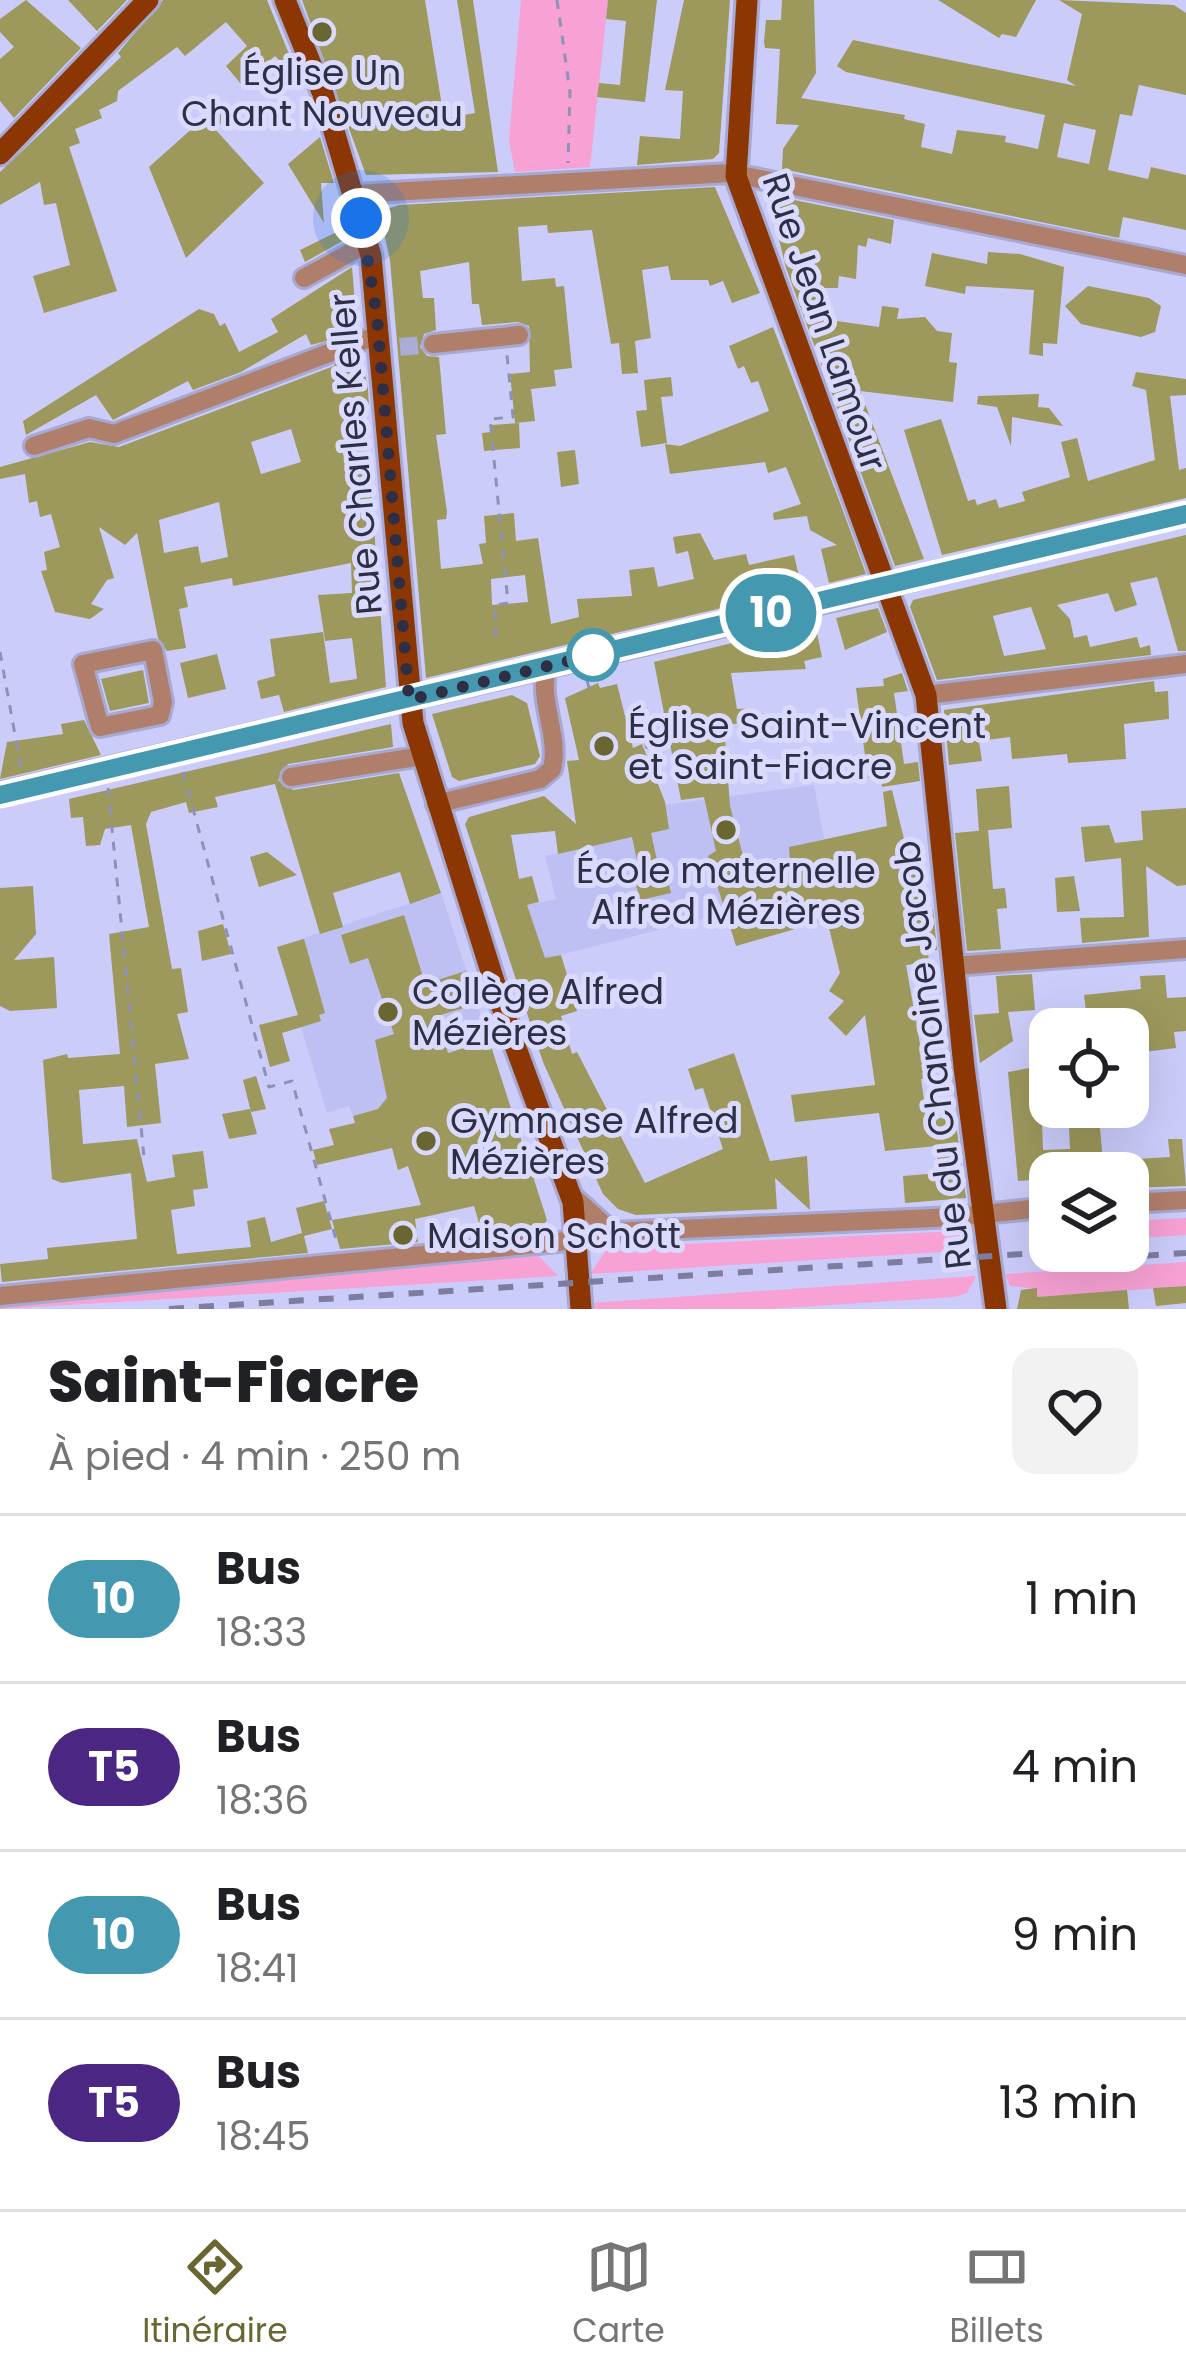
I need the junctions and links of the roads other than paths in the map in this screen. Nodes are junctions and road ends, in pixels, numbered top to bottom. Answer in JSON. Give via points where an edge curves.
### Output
{"nodes":[{"id":1,"x":148,"y":0,"type":"edge"},
{"id":2,"x":285,"y":0,"type":"edge"},
{"id":3,"x":747,"y":0,"type":"edge"},
{"id":4,"x":0,"y":154,"type":"edge"},
{"id":5,"x":736,"y":176,"type":"junction"},
{"id":6,"x":355,"y":194,"type":"junction"},
{"id":7,"x":368,"y":243,"type":"junction"},
{"id":8,"x":1186,"y":265,"type":"edge"},
{"id":9,"x":304,"y":278,"type":"dead end"},
{"id":10,"x":513,"y":336,"type":"road end"},
{"id":11,"x":434,"y":344,"type":"tunnel mouth"},
{"id":12,"x":329,"y":353,"type":"dead end"},
{"id":13,"x":34,"y":446,"type":"dead end"},
{"id":14,"x":1186,"y":514,"type":"edge"},
{"id":15,"x":886,"y":587,"type":"junction"},
{"id":16,"x":1186,"y":664,"type":"edge"},
{"id":17,"x":547,"y":666,"type":"junction"},
{"id":18,"x":926,"y":695,"type":"junction"},
{"id":19,"x":409,"y":700,"type":"junction"},
{"id":20,"x":127,"y":725,"type":"junction"},
{"id":21,"x":422,"y":755,"type":"junction"},
{"id":22,"x":134,"y":763,"type":"junction"},
{"id":23,"x":291,"y":777,"type":"dead end"},
{"id":24,"x":0,"y":794,"type":"edge"},
{"id":25,"x":436,"y":804,"type":"junction"},
{"id":26,"x":1186,"y":950,"type":"edge"},
{"id":27,"x":953,"y":966,"type":"junction"},
{"id":28,"x":570,"y":1194,"type":"junction"},
{"id":29,"x":1186,"y":1200,"type":"edge"},
{"id":30,"x":1149,"y":1202,"type":"edge"},
{"id":31,"x":1029,"y":1209,"type":"edge"},
{"id":32,"x":986,"y":1214,"type":"junction"},
{"id":33,"x":612,"y":1232,"type":"junction"},
{"id":34,"x":576,"y":1240,"type":"junction"},
{"id":35,"x":0,"y":1296,"type":"edge"},
{"id":36,"x":996,"y":1308,"type":"edge"},
{"id":37,"x":581,"y":1309,"type":"edge"},
{"id":38,"x":978,"y":1309,"type":"edge"}],
"edges":[{"from":1,"to":4,"type":"main road"},
{"from":2,"to":6,"type":"main road","name":"Rue Charles Keller"},
{"from":3,"to":5,"type":"main road","name":"Rue Jean Lamour"},
{"from":5,"to":6,"type":"street"},
{"from":5,"to":8,"type":"street"},
{"from":5,"to":15,"type":"main road","name":"Rue Jean Lamour"},
{"from":6,"to":7,"type":"main road","name":"Rue Charles Keller"},
{"from":7,"to":9,"type":"street"},
{"from":7,"to":19,"type":"main road","name":"Rue Charles Keller"},
{"from":10,"to":11,"type":"street"},
{"from":12,"to":13,"type":"street","via":[[114,434],[89,428]]},
{"from":14,"to":15,"type":"street"},
{"from":15,"to":17,"type":"main road"},
{"from":15,"to":18,"type":"main road","name":"Rue du Chanoine Jacob"},
{"from":16,"to":18,"type":"street"},
{"from":17,"to":19,"type":"main road"},
{"from":17,"to":25,"type":"street","via":[[541,693],[552,769],[540,779]]},
{"from":18,"to":27,"type":"main road","name":"Rue du Chanoine Jacob"},
{"from":19,"to":21,"type":"main road","name":"Rue Charles Keller"},
{"from":19,"to":22,"type":"main road"},
{"from":20,"to":20,"type":"street","via":[[106,730],[95,720],[83,664],[153,650],[163,710]]},
{"from":20,"to":22,"type":"street"},
{"from":21,"to":23,"type":"street"},
{"from":21,"to":25,"type":"main road","name":"Rue Charles Keller"},
{"from":22,"to":24,"type":"main road"},
{"from":25,"to":28,"type":"main road","name":"Rue Charles Keller"},
{"from":26,"to":27,"type":"street"},
{"from":27,"to":32,"type":"main road","name":"Rue du Chanoine Jacob"},
{"from":28,"to":33,"type":"street"},
{"from":28,"to":34,"type":"main road","name":"Rue Charles Keller"},
{"from":29,"to":30,"type":"street"},
{"from":31,"to":32,"type":"street"},
{"from":32,"to":33,"type":"street"},
{"from":32,"to":36,"type":"main road","name":"Rue du Chanoine Jacob"},
{"from":33,"to":34,"type":"street"},
{"from":34,"to":35,"type":"street"},
{"from":34,"to":37,"type":"main road","name":"Rue Charles Keller"},
{"from":36,"to":38,"type":"street"}]}
